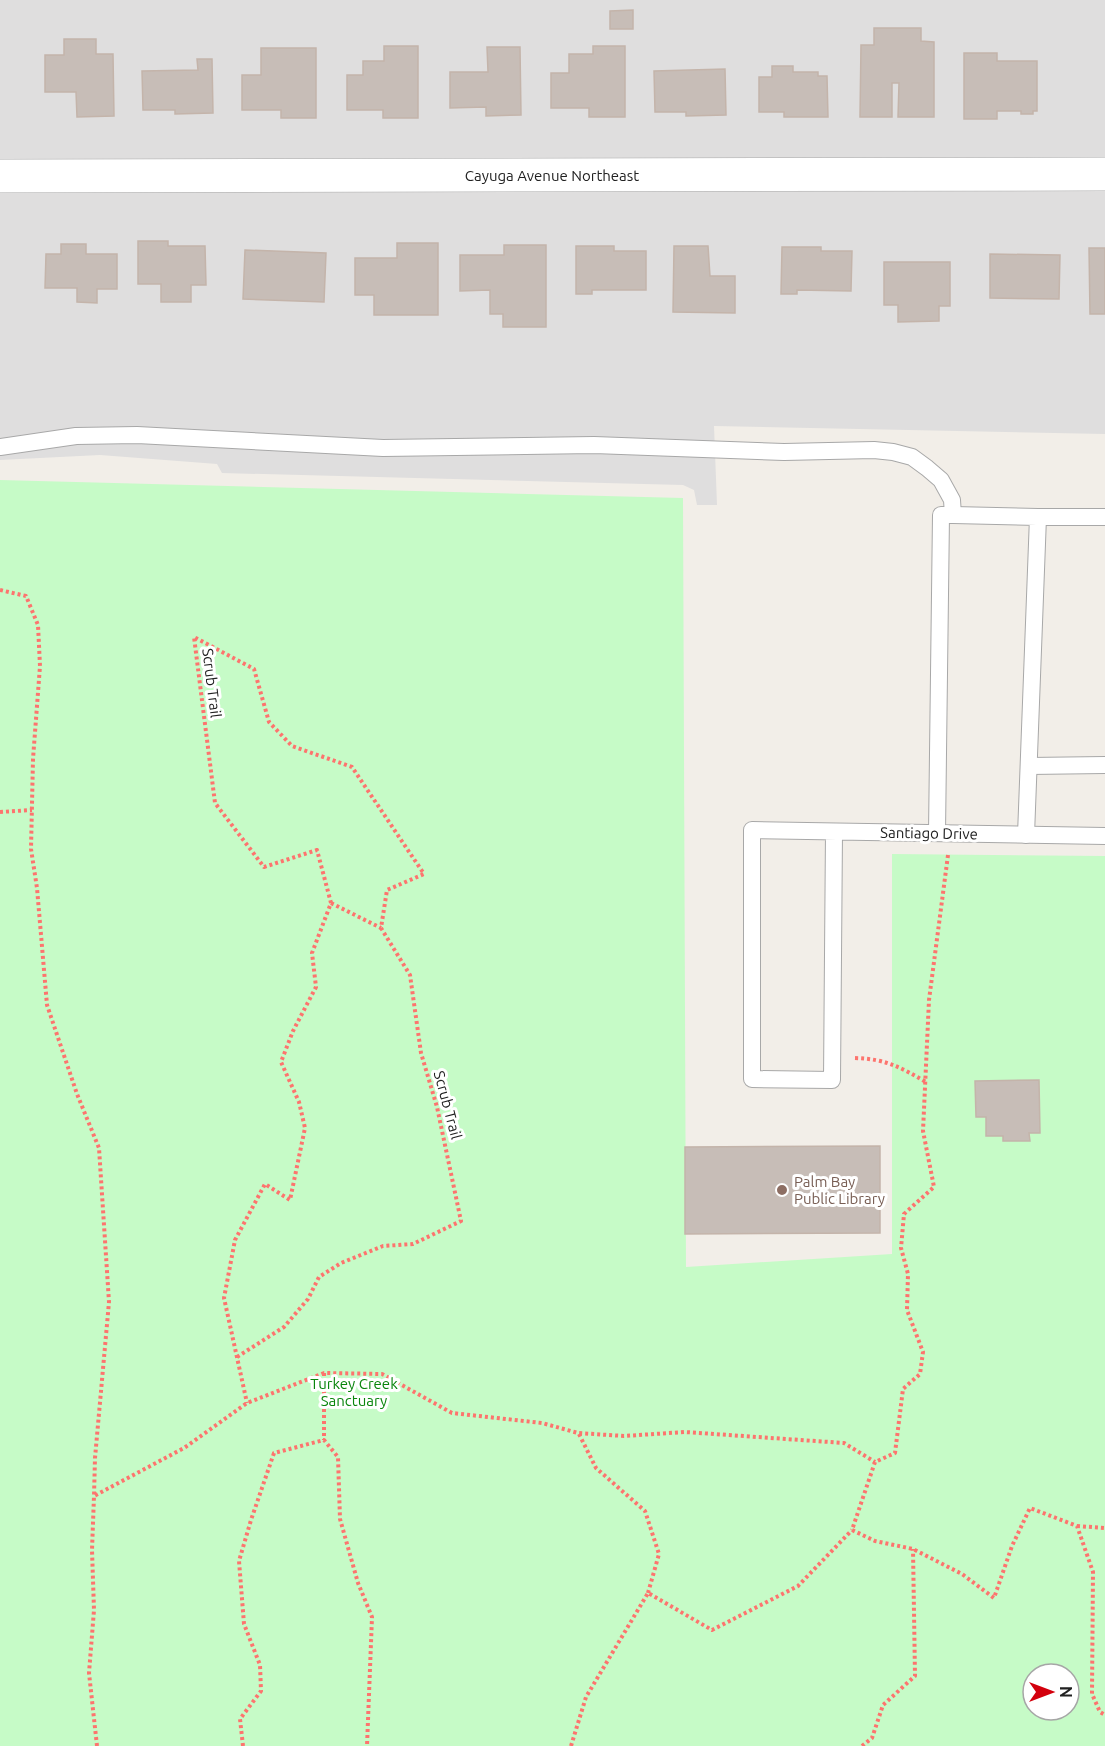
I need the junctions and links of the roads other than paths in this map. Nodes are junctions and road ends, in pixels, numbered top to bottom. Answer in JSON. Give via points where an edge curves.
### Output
{"nodes":[{"id":1,"x":1105,"y":174,"type":"edge"},
{"id":2,"x":0,"y":176,"type":"edge"},
{"id":3,"x":0,"y":447,"type":"edge"},
{"id":4,"x":953,"y":515,"type":"junction"},
{"id":5,"x":1038,"y":517,"type":"junction"},
{"id":6,"x":1105,"y":517,"type":"edge"},
{"id":7,"x":1105,"y":765,"type":"edge"},
{"id":8,"x":1029,"y":766,"type":"junction"},
{"id":9,"x":834,"y":832,"type":"junction"},
{"id":10,"x":944,"y":833,"type":"junction"},
{"id":11,"x":1026,"y":835,"type":"junction"},
{"id":12,"x":1105,"y":836,"type":"edge"}],
"edges":[{"from":1,"to":2,"type":"street","name":"Cayuga Avenue Northeast"},
{"from":3,"to":4,"type":"lane","via":[[76,436],[137,435],[383,448],[594,445],[784,453],[874,450],[912,458],[927,468],[941,480],[952,500]]},
{"from":4,"to":5,"type":"lane"},
{"from":4,"to":10,"type":"lane","via":[[941,515]]},
{"from":5,"to":6,"type":"lane"},
{"from":5,"to":8,"type":"lane"},
{"from":7,"to":8,"type":"lane"},
{"from":8,"to":11,"type":"lane"},
{"from":9,"to":9,"type":"lane","name":"Santiago Drive","via":[[752,830],[752,1079],[832,1080]]},
{"from":9,"to":10,"type":"lane","name":"Santiago Drive"},
{"from":10,"to":11,"type":"lane","name":"Santiago Drive"},
{"from":11,"to":12,"type":"lane","name":"Santiago Drive"}]}
